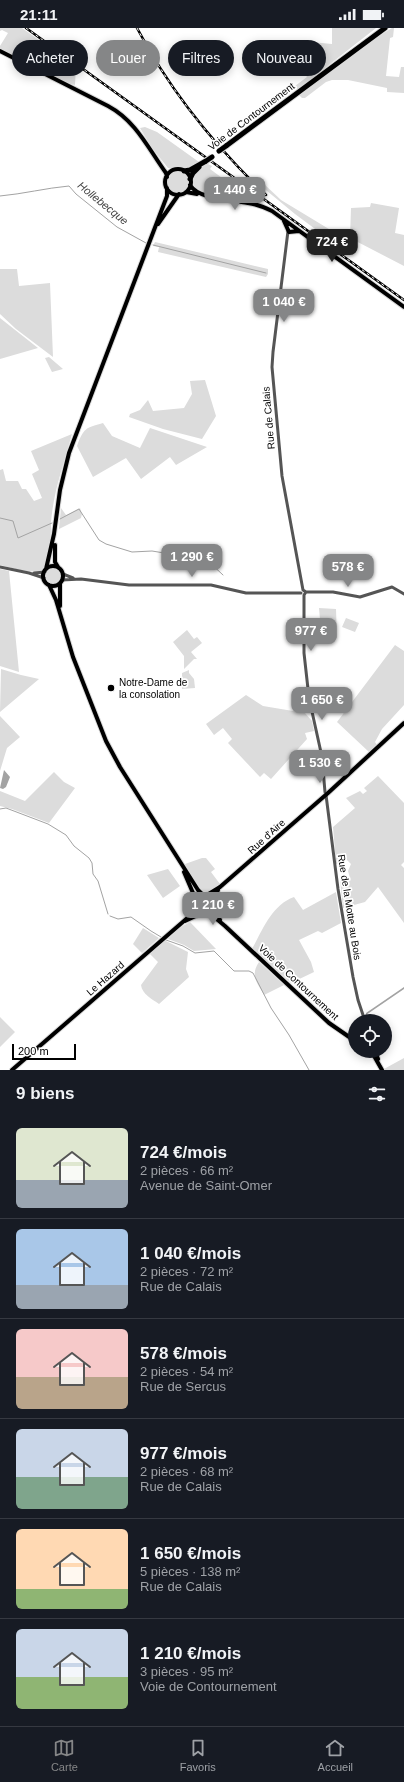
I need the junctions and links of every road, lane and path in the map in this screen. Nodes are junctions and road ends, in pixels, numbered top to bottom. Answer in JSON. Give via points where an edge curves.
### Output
{"nodes":[{"id":1,"x":385,"y":28,"type":"edge"},
{"id":2,"x":0,"y":51,"type":"edge"},
{"id":3,"x":154,"y":155,"type":"junction"},
{"id":4,"x":206,"y":161,"type":"junction"},
{"id":5,"x":174,"y":170,"type":"junction"},
{"id":6,"x":184,"y":171,"type":"junction"},
{"id":7,"x":167,"y":177,"type":"junction"},
{"id":8,"x":190,"y":182,"type":"junction"},
{"id":9,"x":168,"y":188,"type":"junction"},
{"id":10,"x":186,"y":192,"type":"junction"},
{"id":11,"x":179,"y":194,"type":"junction"},
{"id":12,"x":291,"y":229,"type":"junction"},
{"id":13,"x":151,"y":237,"type":"junction"},
{"id":14,"x":403,"y":307,"type":"edge"},
{"id":15,"x":54,"y":534,"type":"junction"},
{"id":16,"x":0,"y":567,"type":"edge"},
{"id":17,"x":58,"y":567,"type":"junction"},
{"id":18,"x":45,"y":570,"type":"junction"},
{"id":19,"x":29,"y":573,"type":"junction"},
{"id":20,"x":62,"y":574,"type":"junction"},
{"id":21,"x":44,"y":578,"type":"junction"},
{"id":22,"x":81,"y":579,"type":"junction"},
{"id":23,"x":61,"y":581,"type":"junction"},
{"id":24,"x":49,"y":584,"type":"junction"},
{"id":25,"x":304,"y":593,"type":"junction"},
{"id":26,"x":404,"y":594,"type":"edge"},
{"id":27,"x":63,"y":623,"type":"junction"},
{"id":28,"x":404,"y":723,"type":"edge"},
{"id":29,"x":326,"y":793,"type":"junction"},
{"id":30,"x":175,"y":854,"type":"junction"},
{"id":31,"x":220,"y":887,"type":"junction"},
{"id":32,"x":205,"y":895,"type":"junction"},
{"id":33,"x":196,"y":900,"type":"junction"},
{"id":34,"x":213,"y":901,"type":"junction"},
{"id":35,"x":196,"y":907,"type":"junction"},
{"id":36,"x":213,"y":907,"type":"junction"},
{"id":37,"x":204,"y":913,"type":"junction"},
{"id":38,"x":177,"y":925,"type":"junction"},
{"id":39,"x":225,"y":926,"type":"junction"},
{"id":40,"x":363,"y":1014,"type":"edge"},
{"id":41,"x":348,"y":1036,"type":"edge"},
{"id":42,"x":375,"y":1058,"type":"edge"},
{"id":43,"x":378,"y":1058,"type":"edge"},
{"id":44,"x":382,"y":1069,"type":"edge"},
{"id":45,"x":13,"y":1070,"type":"edge"}],
"edges":[{"from":1,"to":4,"type":"highway","name":"Voie de Contournement","bridge":true},
{"from":2,"to":3,"type":"main road","via":[[119,112],[140,133]]},
{"from":3,"to":5,"type":"main road","via":[[165,168]]},
{"from":3,"to":7,"type":"main road"},
{"from":4,"to":6,"type":"highway","name":"Voie de Contournement"},
{"from":4,"to":8,"type":"highway","name":"Voie de Contournement","via":[[193,173]]},
{"from":5,"to":6,"type":"main road"},
{"from":5,"to":7,"type":"main road"},
{"from":6,"to":8,"type":"main road"},
{"from":7,"to":9,"type":"main road"},
{"from":8,"to":10,"type":"main road"},
{"from":8,"to":12,"type":"main road","via":[[195,190],[202,194],[266,208]]},
{"from":9,"to":11,"type":"main road"},
{"from":9,"to":13,"type":"main road"},
{"from":10,"to":11,"type":"main road"},
{"from":10,"to":12,"type":"main road","via":[[258,207],[282,219]]},
{"from":11,"to":13,"type":"main road"},
{"from":12,"to":14,"type":"main road","via":[[301,232]]},
{"from":12,"to":25,"type":"street","name":"Rue de Calais","via":[[286,242],[272,367],[282,476]]},
{"from":13,"to":15,"type":"main road","via":[[69,453],[60,490]]},
{"from":15,"to":17,"type":"main road","via":[[55,560]]},
{"from":15,"to":18,"type":"main road"},
{"from":16,"to":19,"type":"street"},
{"from":17,"to":18,"type":"main road","via":[[51,566]]},
{"from":17,"to":20,"type":"main road"},
{"from":18,"to":19,"type":"street"},
{"from":18,"to":21,"type":"main road"},
{"from":19,"to":21,"type":"street"},
{"from":20,"to":22,"type":"street"},
{"from":20,"to":23,"type":"main road"},
{"from":21,"to":24,"type":"main road"},
{"from":22,"to":23,"type":"street"},
{"from":22,"to":25,"type":"street","via":[[129,585],[214,585],[246,593]]},
{"from":23,"to":24,"type":"main road","via":[[55,585]]},
{"from":23,"to":27,"type":"main road"},
{"from":24,"to":27,"type":"main road"},
{"from":25,"to":26,"type":"street","via":[[328,592],[360,597],[392,587]]},
{"from":25,"to":29,"type":"street","name":"Rue de Calais","via":[[304,655]]},
{"from":27,"to":30,"type":"main road","via":[[106,741]]},
{"from":28,"to":29,"type":"main road","name":"Rue d'Aire"},
{"from":29,"to":31,"type":"main road","name":"Rue d'Aire"},
{"from":29,"to":40,"type":"street","name":"Rue de la Motte au Bois","via":[[354,983]]},
{"from":30,"to":32,"type":"main road","via":[[199,891]]},
{"from":30,"to":33,"type":"main road"},
{"from":31,"to":32,"type":"main road","name":"Rue d'Aire"},
{"from":31,"to":34,"type":"main road","name":"Rue d'Aire"},
{"from":32,"to":33,"type":"main road"},
{"from":32,"to":34,"type":"main road"},
{"from":33,"to":35,"type":"main road"},
{"from":34,"to":36,"type":"main road"},
{"from":35,"to":37,"type":"main road"},
{"from":35,"to":38,"type":"main road"},
{"from":36,"to":37,"type":"main road"},
{"from":36,"to":39,"type":"main road","name":"Voie de Contournement"},
{"from":37,"to":38,"type":"main road"},
{"from":37,"to":39,"type":"main road","name":"Voie de Contournement","via":[[212,915]]},
{"from":38,"to":45,"type":"main road","name":"Le Hazard"},
{"from":39,"to":41,"type":"main road","name":"Voie de Contournement","via":[[327,1021]]},
{"from":42,"to":44,"type":"main road"},
{"from":43,"to":44,"type":"main road"}]}
